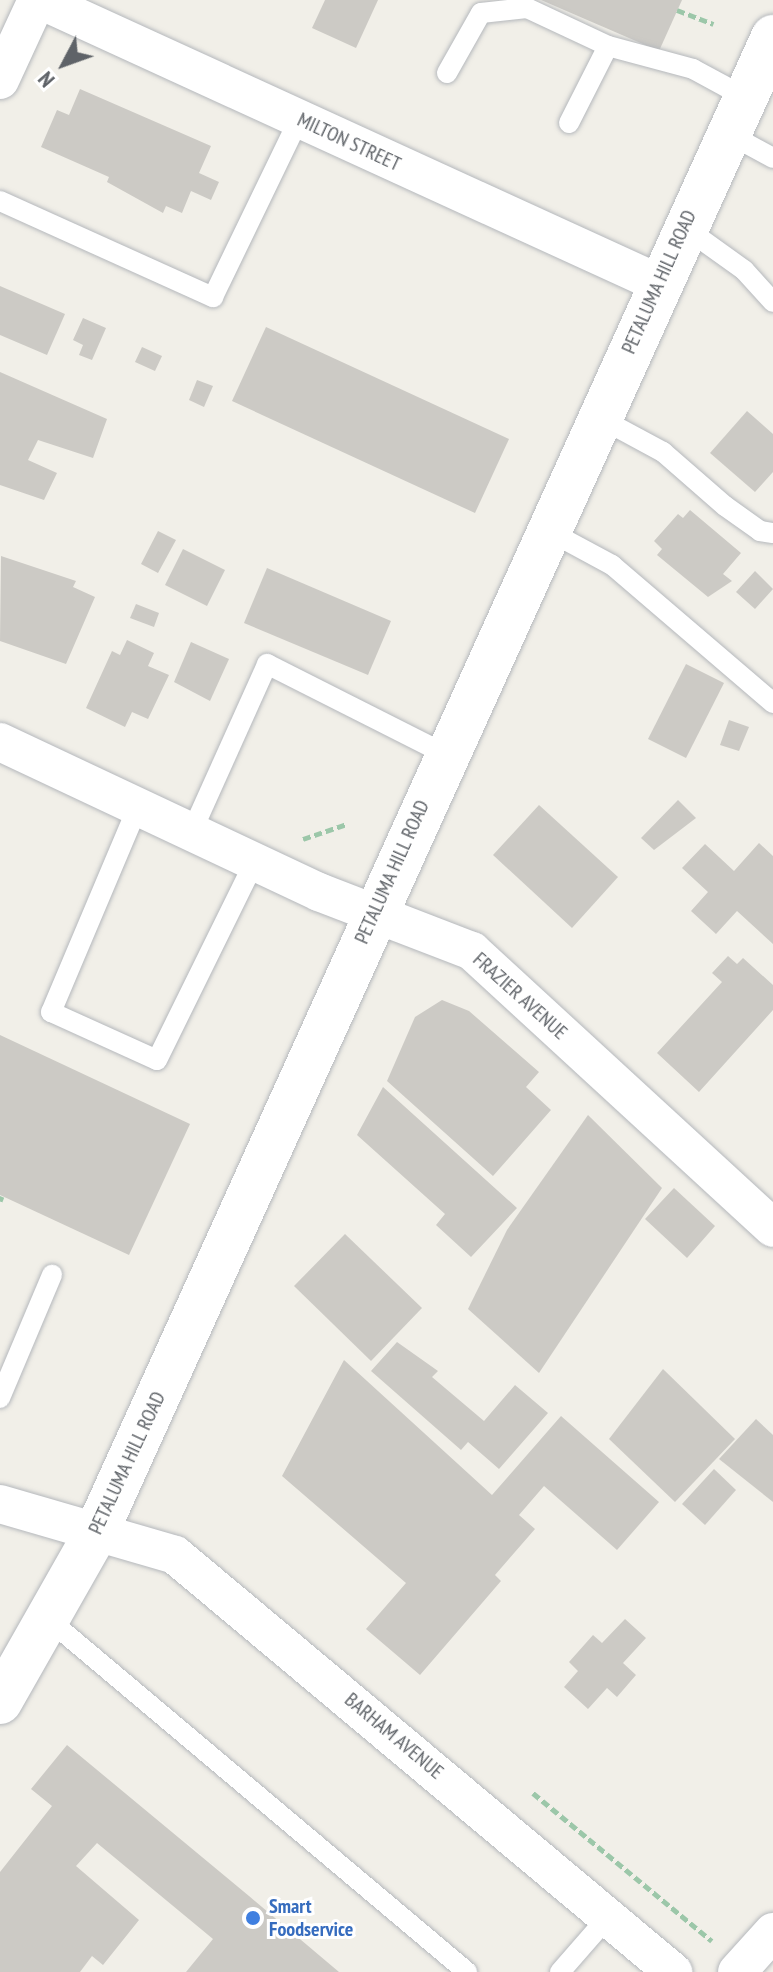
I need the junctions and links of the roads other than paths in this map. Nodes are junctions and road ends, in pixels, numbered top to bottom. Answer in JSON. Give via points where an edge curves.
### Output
{"nodes":[{"id":1,"x":39,"y":0,"type":"edge"},
{"id":2,"x":773,"y":37,"type":"edge"},
{"id":3,"x":608,"y":46,"type":"junction"},
{"id":4,"x":447,"y":73,"type":"dead end"},
{"id":5,"x":0,"y":80,"type":"edge"},
{"id":6,"x":735,"y":114,"type":"junction"},
{"id":7,"x":299,"y":119,"type":"junction"},
{"id":8,"x":569,"y":123,"type":"dead end"},
{"id":9,"x":773,"y":158,"type":"edge"},
{"id":10,"x":0,"y":201,"type":"edge"},
{"id":11,"x":684,"y":227,"type":"junction"},
{"id":12,"x":658,"y":283,"type":"junction"},
{"id":13,"x":773,"y":302,"type":"edge"},
{"id":14,"x":598,"y":417,"type":"junction"},
{"id":15,"x":547,"y":530,"type":"junction"},
{"id":16,"x":773,"y":533,"type":"edge"},
{"id":17,"x":773,"y":703,"type":"edge"},
{"id":18,"x":0,"y":742,"type":"edge"},
{"id":19,"x":445,"y":754,"type":"junction"},
{"id":20,"x":139,"y":804,"type":"junction"},
{"id":21,"x":193,"y":829,"type":"junction"},
{"id":22,"x":255,"y":861,"type":"junction"},
{"id":23,"x":373,"y":914,"type":"junction"},
{"id":24,"x":773,"y":1228,"type":"edge"},
{"id":25,"x":52,"y":1275,"type":"dead end"},
{"id":26,"x":0,"y":1398,"type":"edge"},
{"id":27,"x":0,"y":1504,"type":"edge"},
{"id":28,"x":97,"y":1531,"type":"junction"},
{"id":29,"x":48,"y":1619,"type":"junction"},
{"id":30,"x":0,"y":1702,"type":"edge"},
{"id":31,"x":608,"y":1917,"type":"junction"},
{"id":32,"x":773,"y":1932,"type":"edge"},
{"id":33,"x":467,"y":1972,"type":"edge"},
{"id":34,"x":560,"y":1972,"type":"edge"},
{"id":35,"x":673,"y":1972,"type":"edge"},
{"id":36,"x":738,"y":1972,"type":"edge"}],
"edges":[{"from":1,"to":5,"type":"street"},
{"from":1,"to":7,"type":"street","name":"MILTON STREET"},
{"from":2,"to":6,"type":"main road","name":"PETALUMA HILL ROAD"},
{"from":3,"to":4,"type":"lane","via":[[527,8],[481,13]]},
{"from":3,"to":6,"type":"lane","via":[[693,69]]},
{"from":3,"to":8,"type":"lane"},
{"from":6,"to":9,"type":"lane"},
{"from":6,"to":11,"type":"main road","name":"PETALUMA HILL ROAD"},
{"from":7,"to":10,"type":"lane","via":[[213,297]]},
{"from":7,"to":12,"type":"street","name":"MILTON STREET"},
{"from":11,"to":12,"type":"main road","name":"PETALUMA HILL ROAD"},
{"from":11,"to":13,"type":"lane","via":[[744,270]]},
{"from":12,"to":14,"type":"main road","name":"PETALUMA HILL ROAD"},
{"from":14,"to":15,"type":"main road","name":"PETALUMA HILL ROAD"},
{"from":14,"to":16,"type":"lane","via":[[663,452],[725,506],[760,531]]},
{"from":15,"to":17,"type":"lane","via":[[612,565]]},
{"from":15,"to":19,"type":"main road","name":"PETALUMA HILL ROAD"},
{"from":18,"to":20,"type":"street","name":"FRAZIER AVENUE"},
{"from":19,"to":21,"type":"lane","via":[[267,664]]},
{"from":19,"to":23,"type":"main road","name":"PETALUMA HILL ROAD"},
{"from":20,"to":21,"type":"street","name":"FRAZIER AVENUE"},
{"from":20,"to":22,"type":"lane","via":[[51,1012],[157,1060]]},
{"from":21,"to":22,"type":"street","name":"FRAZIER AVENUE"},
{"from":22,"to":23,"type":"street","name":"FRAZIER AVENUE"},
{"from":23,"to":24,"type":"street","name":"FRAZIER AVENUE","via":[[472,951]]},
{"from":23,"to":28,"type":"main road","name":"PETALUMA HILL ROAD"},
{"from":25,"to":26,"type":"lane"},
{"from":27,"to":28,"type":"street","name":"BARHAM AVENUE"},
{"from":28,"to":29,"type":"main road","name":"PETALUMA HILL ROAD"},
{"from":28,"to":31,"type":"street","name":"BARHAM AVENUE","via":[[175,1555]]},
{"from":29,"to":30,"type":"main road","name":"PETALUMA HILL ROAD"},
{"from":29,"to":33,"type":"lane"},
{"from":31,"to":34,"type":"lane"},
{"from":31,"to":35,"type":"street","name":"BARHAM AVENUE"},
{"from":32,"to":36,"type":"street"}]}
